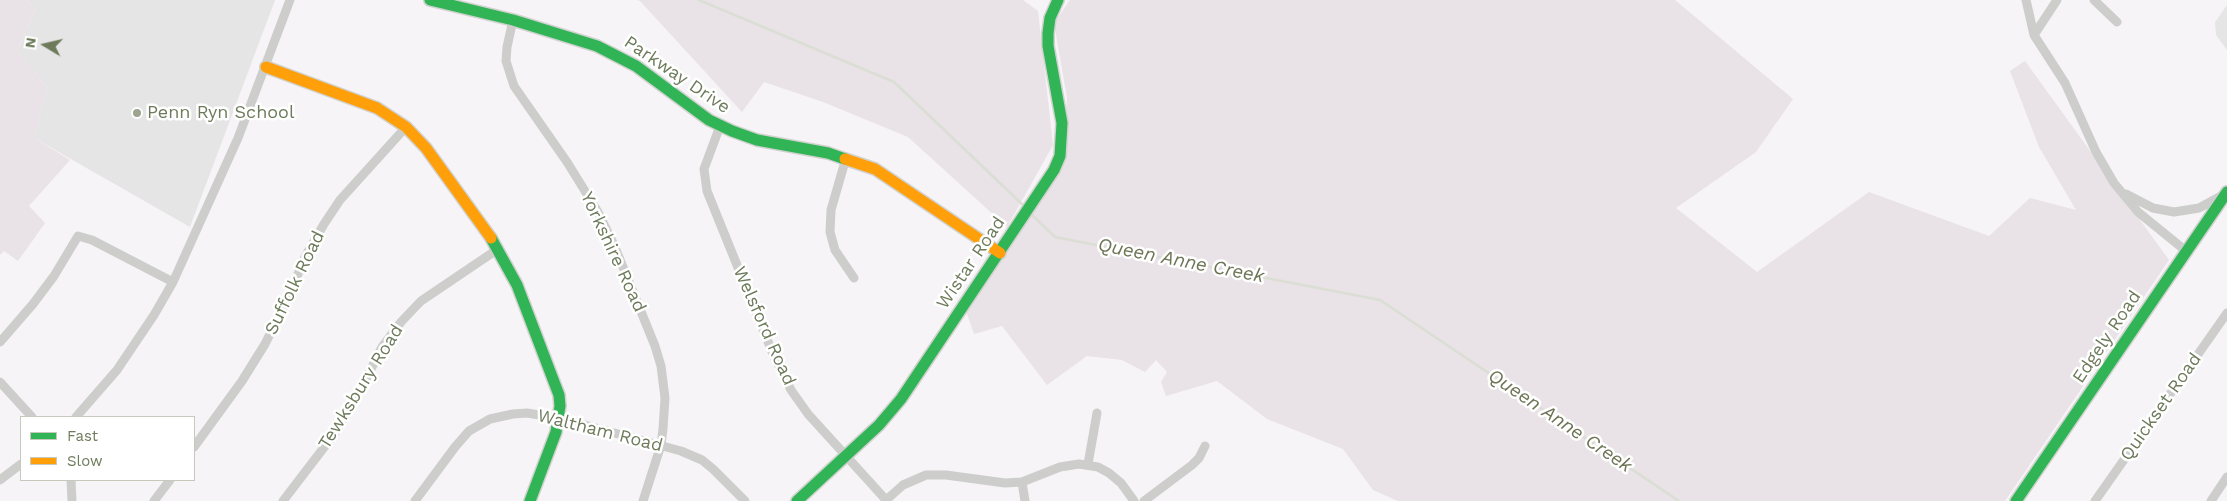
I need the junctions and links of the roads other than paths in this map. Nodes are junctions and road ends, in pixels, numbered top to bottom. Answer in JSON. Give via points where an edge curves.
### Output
{"nodes":[{"id":1,"x":290,"y":0,"type":"edge"},
{"id":2,"x":430,"y":0,"type":"edge"},
{"id":3,"x":1058,"y":0,"type":"edge"},
{"id":4,"x":2026,"y":0,"type":"edge"},
{"id":5,"x":2057,"y":0,"type":"edge"},
{"id":6,"x":2094,"y":0,"type":"edge"},
{"id":7,"x":513,"y":20,"type":"junction"},
{"id":8,"x":2117,"y":22,"type":"dead end"},
{"id":9,"x":2034,"y":35,"type":"junction"},
{"id":10,"x":266,"y":68,"type":"junction"},
{"id":11,"x":720,"y":126,"type":"junction"},
{"id":12,"x":406,"y":127,"type":"junction"},
{"id":13,"x":846,"y":158,"type":"junction"},
{"id":14,"x":2119,"y":190,"type":"junction"},
{"id":15,"x":2227,"y":192,"type":"edge"},
{"id":16,"x":498,"y":249,"type":"junction"},
{"id":17,"x":2186,"y":251,"type":"junction"},
{"id":18,"x":1000,"y":253,"type":"junction"},
{"id":19,"x":854,"y":278,"type":"dead end"},
{"id":20,"x":173,"y":282,"type":"junction"},
{"id":21,"x":2227,"y":312,"type":"edge"},
{"id":22,"x":0,"y":342,"type":"edge"},
{"id":23,"x":0,"y":382,"type":"edge"},
{"id":24,"x":1097,"y":413,"type":"dead end"},
{"id":25,"x":31,"y":416,"type":"edge"},
{"id":26,"x":77,"y":416,"type":"edge"},
{"id":27,"x":559,"y":418,"type":"junction"},
{"id":28,"x":661,"y":445,"type":"junction"},
{"id":29,"x":195,"y":446,"type":"edge"},
{"id":30,"x":1205,"y":446,"type":"dead end"},
{"id":31,"x":845,"y":456,"type":"junction"},
{"id":32,"x":1088,"y":464,"type":"junction"},
{"id":33,"x":20,"y":465,"type":"edge"},
{"id":34,"x":2227,"y":477,"type":"edge"},
{"id":35,"x":0,"y":480,"type":"edge"},
{"id":36,"x":72,"y":481,"type":"edge"},
{"id":37,"x":169,"y":481,"type":"edge"},
{"id":38,"x":1022,"y":482,"type":"junction"},
{"id":39,"x":72,"y":501,"type":"edge"},
{"id":40,"x":154,"y":501,"type":"edge"},
{"id":41,"x":284,"y":501,"type":"edge"},
{"id":42,"x":415,"y":501,"type":"edge"},
{"id":43,"x":530,"y":501,"type":"edge"},
{"id":44,"x":643,"y":501,"type":"edge"},
{"id":45,"x":745,"y":501,"type":"edge"},
{"id":46,"x":797,"y":501,"type":"edge"},
{"id":47,"x":886,"y":501,"type":"edge"},
{"id":48,"x":1025,"y":501,"type":"edge"},
{"id":49,"x":1134,"y":501,"type":"edge"},
{"id":50,"x":1144,"y":501,"type":"edge"},
{"id":51,"x":2016,"y":501,"type":"edge"},
{"id":52,"x":2096,"y":501,"type":"edge"},
{"id":53,"x":2211,"y":501,"type":"edge"}],
"edges":[{"from":1,"to":10,"type":"street"},
{"from":2,"to":7,"type":"street","name":"Parkway Drive"},
{"from":3,"to":18,"type":"street","name":"Wistar Road","via":[[1050,18],[1048,46],[1062,123],[1060,156]]},
{"from":4,"to":9,"type":"street"},
{"from":5,"to":9,"type":"street"},
{"from":6,"to":8,"type":"street"},
{"from":7,"to":11,"type":"street","name":"Parkway Drive","via":[[609,51],[636,66]]},
{"from":7,"to":28,"type":"street","name":"Yorkshire Road","via":[[506,61],[514,86],[598,212],[655,346],[665,398]]},
{"from":9,"to":14,"type":"street","via":[[2066,83],[2096,152]]},
{"from":10,"to":12,"type":"street","via":[[370,105]]},
{"from":10,"to":20,"type":"street"},
{"from":11,"to":13,"type":"street","name":"Parkway Drive","via":[[757,140]]},
{"from":11,"to":31,"type":"street","name":"Welsford Road","via":[[704,168],[707,191],[781,371],[808,414]]},
{"from":12,"to":16,"type":"street","via":[[426,148]]},
{"from":12,"to":29,"type":"street","name":"Suffolk Road","via":[[340,200],[324,224],[262,350]]},
{"from":13,"to":18,"type":"street","name":"Parkway Drive","via":[[890,178]]},
{"from":13,"to":19,"type":"street","via":[[831,210],[830,232],[835,250]]},
{"from":14,"to":15,"type":"street","via":[[2147,206],[2174,212],[2199,208]]},
{"from":14,"to":17,"type":"street","via":[[2150,223]]},
{"from":15,"to":17,"type":"street","name":"Edgely Road"},
{"from":16,"to":27,"type":"street","via":[[517,285],[549,364],[559,395]]},
{"from":16,"to":41,"type":"street","name":"Tewksbury Road","via":[[421,302],[401,322],[382,347],[334,432]]},
{"from":17,"to":51,"type":"street","name":"Edgely Road"},
{"from":18,"to":31,"type":"street","name":"Wistar Road","via":[[901,399]]},
{"from":20,"to":22,"type":"street","via":[[92,240],[78,236],[54,276]]},
{"from":20,"to":26,"type":"street","via":[[130,351]]},
{"from":21,"to":52,"type":"street","name":"Quickset Road"},
{"from":23,"to":25,"type":"street"},
{"from":24,"to":32,"type":"street"},
{"from":27,"to":28,"type":"street","name":"Waltham Road"},
{"from":27,"to":42,"type":"street","name":"Waltham Road","via":[[513,414],[480,424],[463,436]]},
{"from":27,"to":43,"type":"street"},
{"from":28,"to":44,"type":"street","name":"Yorkshire Road"},
{"from":28,"to":45,"type":"street","name":"Waltham Road","via":[[702,460]]},
{"from":30,"to":50,"type":"street","via":[[1192,465]]},
{"from":31,"to":46,"type":"street","name":"Wistar Road"},
{"from":31,"to":47,"type":"street","name":"Welsford Road"},
{"from":32,"to":38,"type":"street","via":[[1060,467]]},
{"from":32,"to":49,"type":"street","via":[[1109,473]]},
{"from":33,"to":35,"type":"street"},
{"from":34,"to":53,"type":"street"},
{"from":36,"to":39,"type":"street"},
{"from":37,"to":40,"type":"street"},
{"from":38,"to":47,"type":"street","via":[[992,483],[926,475],[903,485]]},
{"from":38,"to":48,"type":"street"}]}
